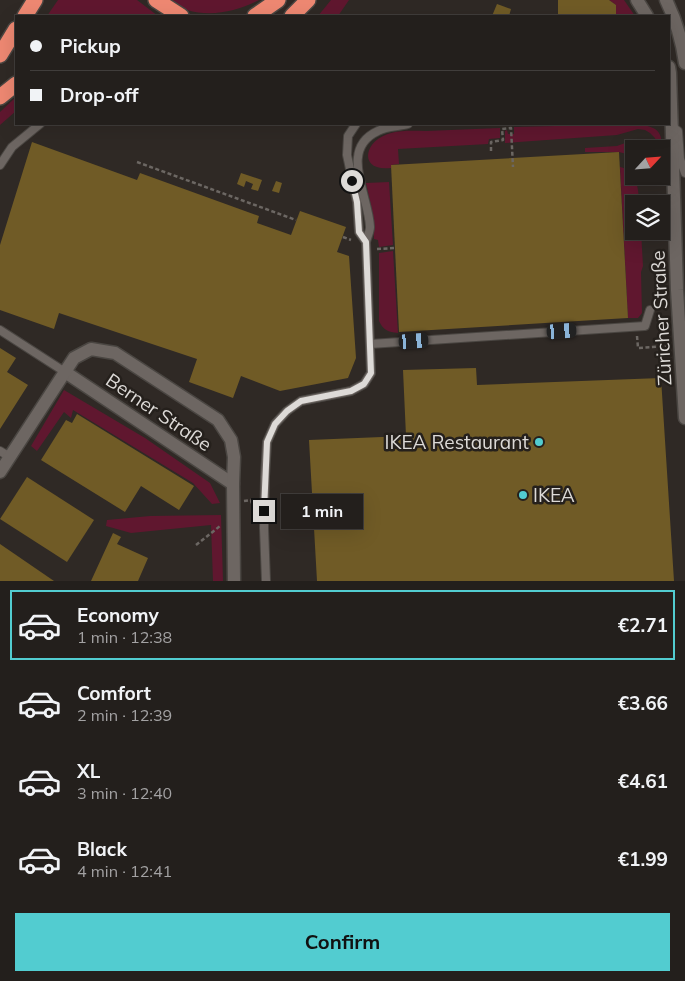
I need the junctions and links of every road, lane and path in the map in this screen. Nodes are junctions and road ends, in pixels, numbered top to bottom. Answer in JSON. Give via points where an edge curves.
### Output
{"nodes":[{"id":1,"x":35,"y":0,"type":"edge"},
{"id":2,"x":156,"y":0,"type":"edge"},
{"id":3,"x":278,"y":0,"type":"edge"},
{"id":4,"x":308,"y":0,"type":"edge"},
{"id":5,"x":637,"y":0,"type":"edge"},
{"id":6,"x":666,"y":0,"type":"edge"},
{"id":7,"x":26,"y":15,"type":"edge"},
{"id":8,"x":179,"y":15,"type":"edge"},
{"id":9,"x":256,"y":15,"type":"edge"},
{"id":10,"x":293,"y":15,"type":"edge"},
{"id":11,"x":646,"y":15,"type":"edge"},
{"id":12,"x":15,"y":32,"type":"edge"},
{"id":13,"x":0,"y":55,"type":"edge"},
{"id":14,"x":685,"y":63,"type":"edge"},
{"id":15,"x":15,"y":85,"type":"edge"},
{"id":16,"x":0,"y":97,"type":"edge"},
{"id":17,"x":39,"y":125,"type":"edge"},
{"id":18,"x":355,"y":125,"type":"edge"},
{"id":19,"x":401,"y":125,"type":"edge"},
{"id":20,"x":506,"y":125,"type":"edge"},
{"id":21,"x":669,"y":125,"type":"edge"},
{"id":22,"x":507,"y":128,"type":"junction"},
{"id":23,"x":491,"y":151,"type":"dead end"},
{"id":24,"x":137,"y":162,"type":"dead end"},
{"id":25,"x":0,"y":165,"type":"edge"},
{"id":26,"x":513,"y":167,"type":"dead end"},
{"id":27,"x":685,"y":174,"type":"edge"},
{"id":28,"x":296,"y":220,"type":"dead end"},
{"id":29,"x":342,"y":237,"type":"dead end"},
{"id":30,"x":351,"y":240,"type":"dead end"},
{"id":31,"x":366,"y":242,"type":"junction"},
{"id":32,"x":395,"y":248,"type":"dead end"},
{"id":33,"x":380,"y":249,"type":"dead end"},
{"id":34,"x":650,"y":310,"type":"dead end"},
{"id":35,"x":636,"y":326,"type":"junction"},
{"id":36,"x":0,"y":330,"type":"edge"},
{"id":37,"x":370,"y":344,"type":"junction"},
{"id":38,"x":680,"y":345,"type":"junction"},
{"id":39,"x":65,"y":372,"type":"junction"},
{"id":40,"x":685,"y":418,"type":"edge"},
{"id":41,"x":5,"y":454,"type":"edge"},
{"id":42,"x":0,"y":472,"type":"edge"},
{"id":43,"x":232,"y":484,"type":"junction"},
{"id":44,"x":234,"y":581,"type":"edge"},
{"id":45,"x":266,"y":581,"type":"edge"}],
"edges":[{"from":1,"to":7,"type":"highway"},
{"from":2,"to":8,"type":"highway"},
{"from":3,"to":9,"type":"highway"},
{"from":4,"to":10,"type":"highway"},
{"from":5,"to":11,"type":"street"},
{"from":6,"to":14,"type":"street","via":[[674,15]]},
{"from":12,"to":13,"type":"highway"},
{"from":15,"to":16,"type":"highway"},
{"from":17,"to":25,"type":"lane","via":[[12,148]]},
{"from":18,"to":31,"type":"lane","via":[[348,136],[347,155],[357,202],[359,232]]},
{"from":19,"to":31,"type":"lane","via":[[368,136],[357,154],[370,229]]},
{"from":20,"to":22,"type":"path"},
{"from":21,"to":27,"type":"lane","via":[[678,131],[680,159]]},
{"from":21,"to":38,"type":"street","name":"Züricher Straße"},
{"from":22,"to":23,"type":"path","via":[[502,129],[502,140],[491,142]]},
{"from":22,"to":26,"type":"path","via":[[511,132]]},
{"from":24,"to":28,"type":"path"},
{"from":29,"to":30,"type":"path"},
{"from":31,"to":37,"type":"lane"},
{"from":32,"to":33,"type":"path"},
{"from":34,"to":35,"type":"lane","via":[[646,326]]},
{"from":35,"to":37,"type":"lane"},
{"from":35,"to":38,"type":"path","via":[[638,348]]},
{"from":36,"to":39,"type":"lane"},
{"from":37,"to":45,"type":"lane","via":[[371,373],[364,384],[351,391],[301,401],[275,424],[267,442]]},
{"from":38,"to":40,"type":"street","name":"Züricher Straße"},
{"from":39,"to":41,"type":"street","name":"Berner Straße"},
{"from":39,"to":43,"type":"street","name":"Berner Straße"},
{"from":39,"to":43,"type":"street","name":"Berner Straße","via":[[74,358],[91,349],[115,353],[218,420],[233,449]]},
{"from":41,"to":42,"type":"street","name":"Berner Straße"},
{"from":43,"to":44,"type":"street","name":"Berner Straße"}]}
